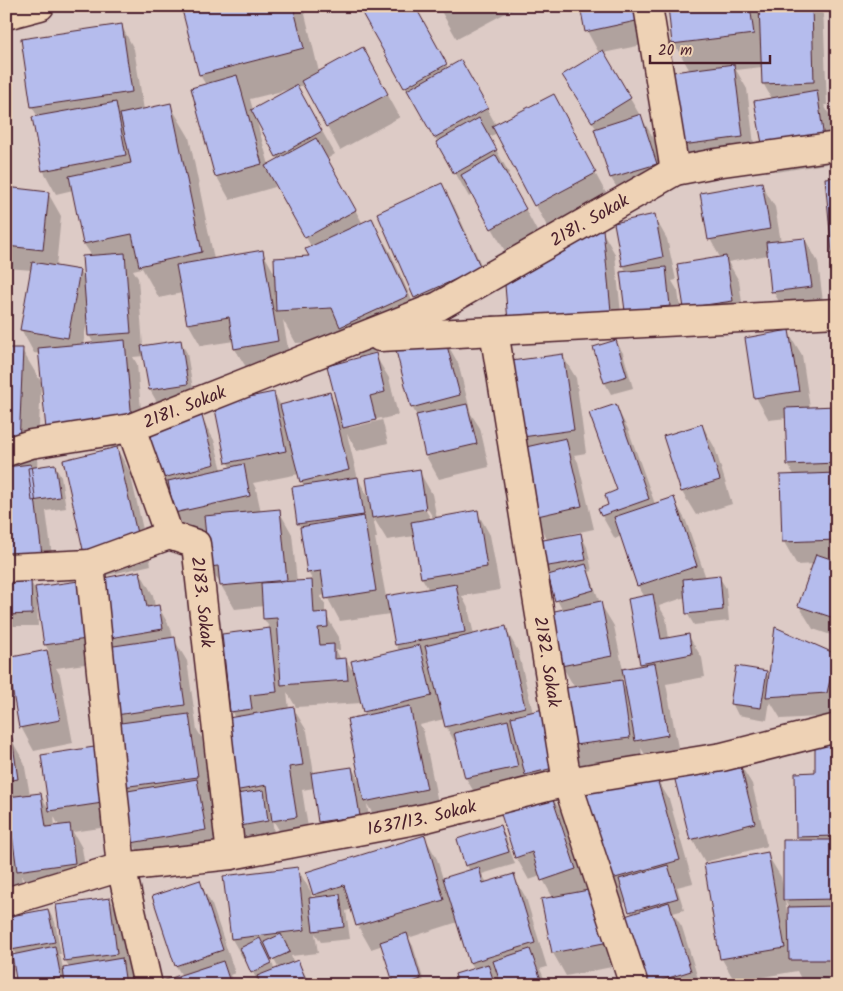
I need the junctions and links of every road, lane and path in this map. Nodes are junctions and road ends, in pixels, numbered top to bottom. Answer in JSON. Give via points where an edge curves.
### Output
{"nodes":[{"id":1,"x":40,"y":6,"type":"edge"},
{"id":2,"x":648,"y":6,"type":"edge"},
{"id":3,"x":6,"y":14,"type":"edge"},
{"id":4,"x":837,"y":146,"type":"edge"},
{"id":5,"x":675,"y":171,"type":"junction"},
{"id":6,"x":837,"y":313,"type":"edge"},
{"id":7,"x":494,"y":331,"type":"junction"},
{"id":8,"x":356,"y":338,"type":"junction"},
{"id":9,"x":131,"y":428,"type":"junction"},
{"id":10,"x":6,"y":452,"type":"edge"},
{"id":11,"x":169,"y":535,"type":"junction"},
{"id":12,"x":90,"y":564,"type":"junction"},
{"id":13,"x":6,"y":568,"type":"edge"},
{"id":14,"x":837,"y":728,"type":"edge"},
{"id":15,"x":567,"y":782,"type":"junction"},
{"id":16,"x":231,"y":855,"type":"junction"},
{"id":17,"x":121,"y":867,"type":"junction"},
{"id":18,"x":6,"y":902,"type":"edge"},
{"id":19,"x":148,"y":985,"type":"edge"},
{"id":20,"x":634,"y":985,"type":"edge"}],
"edges":[{"from":1,"to":3,"type":"street"},
{"from":2,"to":5,"type":"street"},
{"from":4,"to":5,"type":"street","name":"2181. Sokak"},
{"from":5,"to":8,"type":"street","name":"2181. Sokak","via":[[439,306]]},
{"from":6,"to":7,"type":"street","name":"2181. Sokak"},
{"from":7,"to":8,"type":"street","name":"2181. Sokak"},
{"from":7,"to":15,"type":"street","name":"2182. Sokak"},
{"from":8,"to":9,"type":"street","name":"2181. Sokak"},
{"from":9,"to":10,"type":"street","name":"2181. Sokak","via":[[31,444]]},
{"from":9,"to":11,"type":"street"},
{"from":11,"to":12,"type":"street"},
{"from":11,"to":16,"type":"street","name":"2183. Sokak","via":[[196,544]]},
{"from":12,"to":13,"type":"street"},
{"from":12,"to":17,"type":"street"},
{"from":14,"to":15,"type":"street","name":"1637/13. Sokak","via":[[722,757]]},
{"from":15,"to":16,"type":"street","name":"1637/13. Sokak","via":[[426,818]]},
{"from":15,"to":20,"type":"street","name":"2182. Sokak"},
{"from":16,"to":17,"type":"street","name":"1637/13. Sokak"},
{"from":17,"to":18,"type":"street","name":"1637/13. Sokak"},
{"from":17,"to":19,"type":"street"}]}
